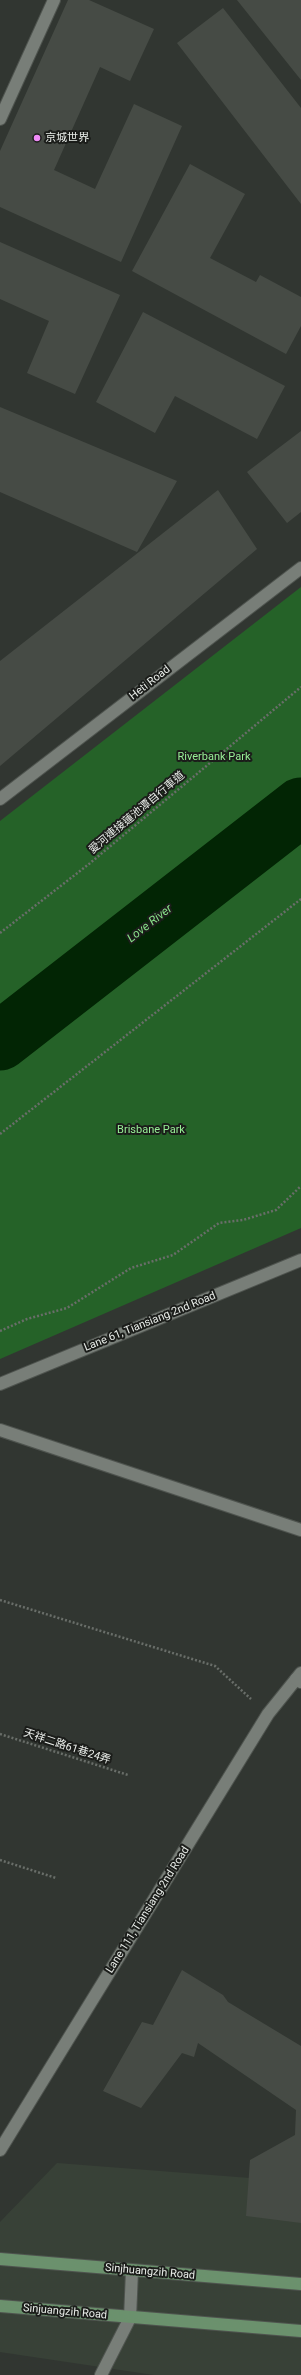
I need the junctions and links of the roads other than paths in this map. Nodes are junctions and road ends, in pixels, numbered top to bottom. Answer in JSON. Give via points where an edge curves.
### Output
{"nodes":[{"id":1,"x":54,"y":0,"type":"edge"},
{"id":2,"x":0,"y":118,"type":"edge"},
{"id":3,"x":301,"y":568,"type":"edge"},
{"id":4,"x":0,"y":799,"type":"edge"},
{"id":5,"x":301,"y":1260,"type":"edge"},
{"id":6,"x":0,"y":1384,"type":"edge"},
{"id":7,"x":0,"y":1430,"type":"edge"},
{"id":8,"x":301,"y":1530,"type":"edge"},
{"id":9,"x":299,"y":1678,"type":"edge"},
{"id":10,"x":0,"y":2150,"type":"edge"},
{"id":11,"x":0,"y":2259,"type":"edge"},
{"id":12,"x":132,"y":2271,"type":"junction"},
{"id":13,"x":301,"y":2284,"type":"edge"},
{"id":14,"x":0,"y":2306,"type":"edge"},
{"id":15,"x":130,"y":2318,"type":"junction"},
{"id":16,"x":301,"y":2331,"type":"edge"},
{"id":17,"x":101,"y":2375,"type":"edge"}],
"edges":[{"from":1,"to":2,"type":"street"},
{"from":3,"to":4,"type":"street","name":"Heti Road"},
{"from":5,"to":6,"type":"street","name":"Lane 61, Tiansiang 2nd Road"},
{"from":7,"to":8,"type":"street"},
{"from":9,"to":10,"type":"street","name":"Lane 111, Tiansiang 2nd Road","via":[[268,1714]]},
{"from":11,"to":12,"type":"street","name":"Sinjhuangzih Road"},
{"from":12,"to":13,"type":"street","name":"Sinjhuangzih Road"},
{"from":12,"to":15,"type":"street"},
{"from":14,"to":15,"type":"street","name":"Sinjuangzih Road"},
{"from":15,"to":16,"type":"street"},
{"from":15,"to":17,"type":"street"}]}
